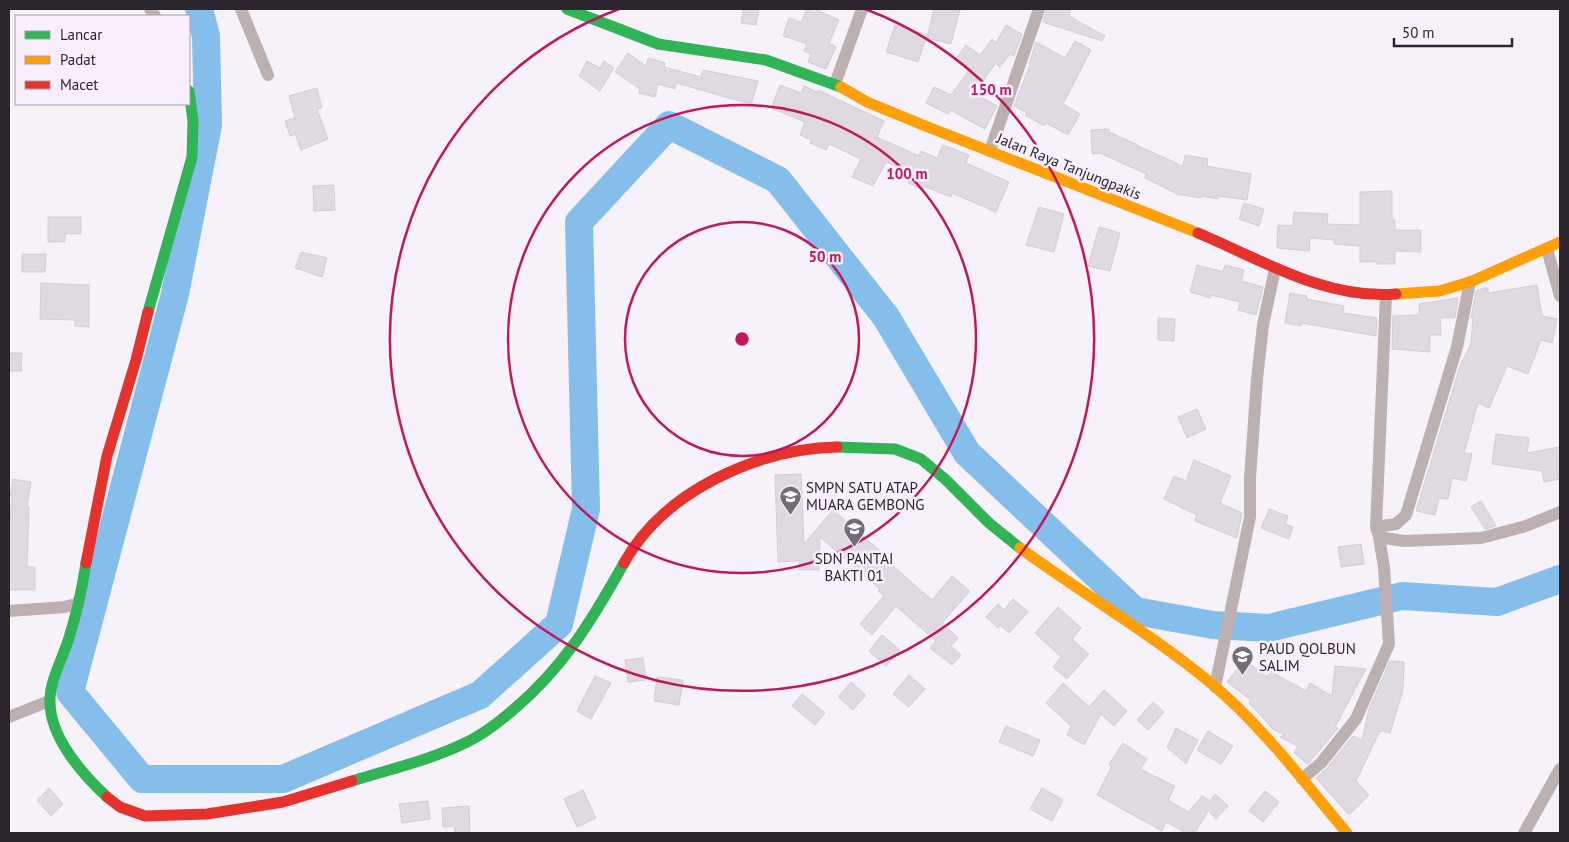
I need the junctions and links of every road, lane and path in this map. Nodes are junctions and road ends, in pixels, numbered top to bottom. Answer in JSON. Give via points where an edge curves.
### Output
{"nodes":[{"id":1,"x":241,"y":9,"type":"edge"},
{"id":2,"x":567,"y":9,"type":"edge"},
{"id":3,"x":862,"y":9,"type":"edge"},
{"id":4,"x":1039,"y":9,"type":"edge"},
{"id":5,"x":268,"y":75,"type":"dead end"},
{"id":6,"x":835,"y":84,"type":"junction"},
{"id":7,"x":190,"y":98,"type":"edge"},
{"id":8,"x":990,"y":151,"type":"junction"},
{"id":9,"x":1560,"y":242,"type":"edge"},
{"id":10,"x":1547,"y":249,"type":"junction"},
{"id":11,"x":1275,"y":269,"type":"junction"},
{"id":12,"x":1470,"y":282,"type":"junction"},
{"id":13,"x":1386,"y":296,"type":"junction"},
{"id":14,"x":1560,"y":296,"type":"edge"},
{"id":15,"x":1560,"y":512,"type":"edge"},
{"id":16,"x":1378,"y":532,"type":"junction"},
{"id":17,"x":79,"y":603,"type":"junction"},
{"id":18,"x":9,"y":611,"type":"edge"},
{"id":19,"x":1215,"y":687,"type":"junction"},
{"id":20,"x":50,"y":701,"type":"junction"},
{"id":21,"x":9,"y":717,"type":"edge"},
{"id":22,"x":1560,"y":769,"type":"edge"},
{"id":23,"x":1302,"y":779,"type":"junction"},
{"id":24,"x":1347,"y":833,"type":"edge"},
{"id":25,"x":1524,"y":833,"type":"edge"}],
"edges":[{"from":1,"to":5,"type":"street"},
{"from":2,"to":6,"type":"street","name":"Jalan Raya Tanjungpakis","via":[[658,44],[766,60]]},
{"from":3,"to":6,"type":"street"},
{"from":4,"to":8,"type":"street"},
{"from":6,"to":8,"type":"street","name":"Jalan Raya Tanjungpakis","via":[[867,102]]},
{"from":7,"to":17,"type":"street","via":[[192,157],[105,463]]},
{"from":8,"to":11,"type":"street","name":"Jalan Raya Tanjungpakis","via":[[1199,233]]},
{"from":9,"to":10,"type":"street","name":"Jalan Raya Tanjungpakis"},
{"from":10,"to":12,"type":"street","name":"Jalan Raya Tanjungpakis"},
{"from":10,"to":14,"type":"street"},
{"from":11,"to":13,"type":"street","name":"Jalan Raya Tanjungpakis","via":[[1363,295]]},
{"from":11,"to":19,"type":"street","via":[[1263,325],[1257,379],[1250,517]]},
{"from":12,"to":13,"type":"street","name":"Jalan Raya Tanjungpakis","via":[[1439,291]]},
{"from":12,"to":16,"type":"street","via":[[1457,347],[1406,516]]},
{"from":13,"to":16,"type":"street"},
{"from":15,"to":16,"type":"street","via":[[1526,526],[1481,538],[1404,541]]},
{"from":16,"to":23,"type":"street","via":[[1389,644],[1356,719],[1321,763]]},
{"from":17,"to":18,"type":"street"},
{"from":17,"to":20,"type":"street"},
{"from":19,"to":20,"type":"street","via":[[1010,540],[921,458],[898,449],[824,447],[792,451],[757,461],[725,474],[666,511],[645,529],[626,556],[580,639],[537,690],[494,726],[466,743],[436,755],[248,811],[150,816],[133,813],[109,800],[88,780],[59,732]]},
{"from":19,"to":23,"type":"street"},
{"from":20,"to":21,"type":"street"},
{"from":22,"to":25,"type":"street"},
{"from":23,"to":24,"type":"street"}]}
